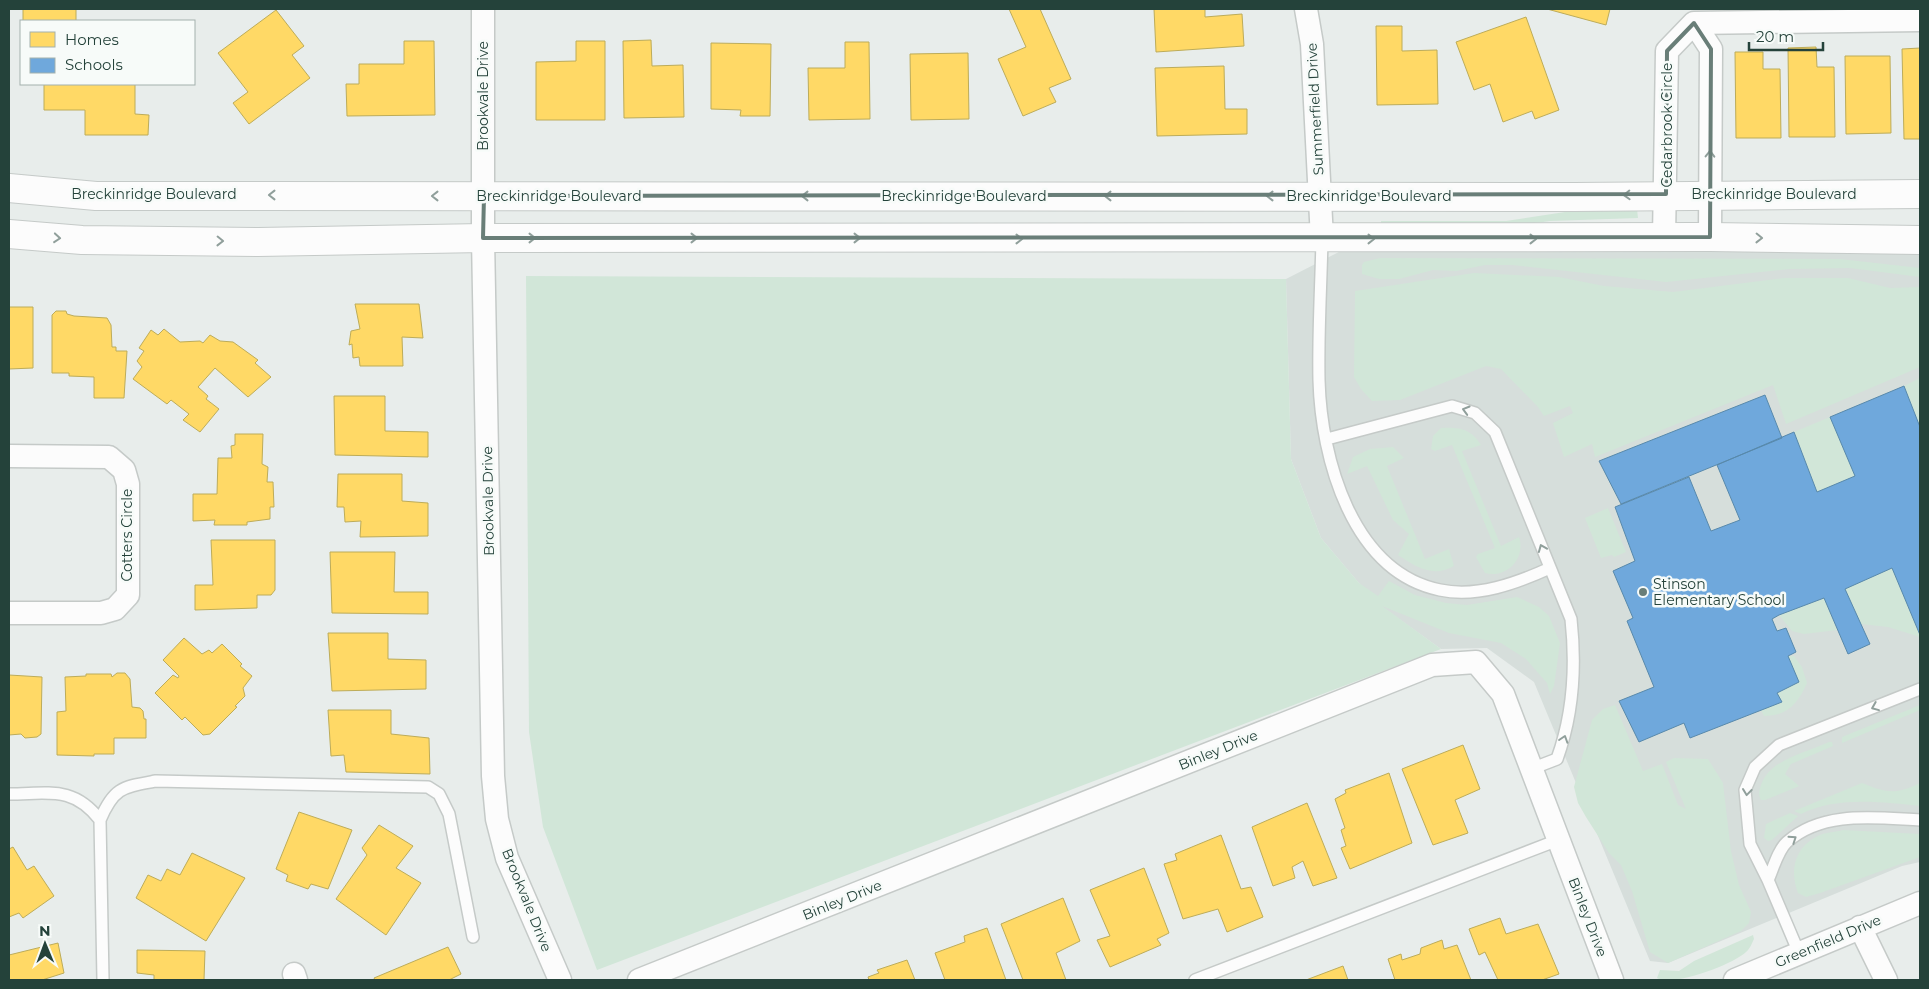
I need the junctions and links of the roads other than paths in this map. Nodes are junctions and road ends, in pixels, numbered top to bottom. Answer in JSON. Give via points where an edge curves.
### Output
{"nodes":[{"id":1,"x":482,"y":9,"type":"edge"},
{"id":2,"x":1306,"y":9,"type":"edge"},
{"id":3,"x":1920,"y":20,"type":"edge"},
{"id":4,"x":1694,"y":23,"type":"junction"},
{"id":5,"x":9,"y":188,"type":"edge"},
{"id":6,"x":1666,"y":194,"type":"junction"},
{"id":7,"x":1709,"y":194,"type":"junction"},
{"id":8,"x":1920,"y":194,"type":"edge"},
{"id":9,"x":484,"y":196,"type":"junction"},
{"id":10,"x":1319,"y":196,"type":"junction"},
{"id":11,"x":9,"y":234,"type":"edge"},
{"id":12,"x":1710,"y":237,"type":"junction"},
{"id":13,"x":483,"y":238,"type":"junction"},
{"id":14,"x":1664,"y":238,"type":"junction"},
{"id":15,"x":1322,"y":239,"type":"junction"},
{"id":16,"x":1920,"y":240,"type":"edge"},
{"id":17,"x":1327,"y":439,"type":"junction"},
{"id":18,"x":9,"y":456,"type":"edge"},
{"id":19,"x":1550,"y":568,"type":"junction"},
{"id":20,"x":9,"y":613,"type":"edge"},
{"id":21,"x":1920,"y":689,"type":"edge"},
{"id":22,"x":1531,"y":769,"type":"junction"},
{"id":23,"x":9,"y":794,"type":"edge"},
{"id":24,"x":100,"y":820,"type":"junction"},
{"id":25,"x":1920,"y":820,"type":"edge"},
{"id":26,"x":1558,"y":840,"type":"junction"},
{"id":27,"x":1768,"y":880,"type":"junction"},
{"id":28,"x":1920,"y":903,"type":"edge"},
{"id":29,"x":1860,"y":927,"type":"junction"},
{"id":30,"x":473,"y":936,"type":"dead end"},
{"id":31,"x":1799,"y":953,"type":"junction"},
{"id":32,"x":103,"y":980,"type":"edge"},
{"id":33,"x":560,"y":980,"type":"edge"},
{"id":34,"x":639,"y":980,"type":"edge"},
{"id":35,"x":1196,"y":980,"type":"edge"},
{"id":36,"x":1612,"y":980,"type":"edge"},
{"id":37,"x":1736,"y":980,"type":"edge"},
{"id":38,"x":1886,"y":980,"type":"edge"}],
"edges":[{"from":1,"to":9,"type":"street","name":"Brookvale Drive"},
{"from":2,"to":10,"type":"street","name":"Summerfield Drive","via":[[1312,44]]},
{"from":3,"to":4,"type":"street"},
{"from":4,"to":6,"type":"street","name":"Cedarbrook Circle","via":[[1667,51]]},
{"from":7,"to":4,"type":"street","one_way":true,"via":[[1711,49]]},
{"from":9,"to":5,"type":"street","name":"Breckinridge Boulevard","one_way":true,"via":[[96,196]]},
{"from":6,"to":7,"type":"street","name":"Breckinridge Boulevard"},
{"from":6,"to":10,"type":"street","name":"Breckinridge Boulevard","one_way":true},
{"from":6,"to":14,"type":"street","name":"Cedarbrook Circle"},
{"from":7,"to":8,"type":"street","name":"Breckinridge Boulevard"},
{"from":7,"to":12,"type":"street"},
{"from":10,"to":9,"type":"street","name":"Breckinridge Boulevard","one_way":true},
{"from":9,"to":13,"type":"street","name":"Brookvale Drive"},
{"from":10,"to":15,"type":"street","name":"Summerfield Drive"},
{"from":11,"to":13,"type":"street","one_way":true,"via":[[82,240],[258,242]]},
{"from":12,"to":14,"type":"street"},
{"from":12,"to":16,"type":"street","one_way":true},
{"from":13,"to":15,"type":"street","one_way":true},
{"from":13,"to":33,"type":"street","name":"Brookvale Drive","via":[[493,776],[497,819],[507,858]]},
{"from":15,"to":14,"type":"street","one_way":true},
{"from":15,"to":17,"type":"lane","via":[[1319,381]]},
{"from":17,"to":19,"type":"lane","via":[[1337,483],[1352,520],[1375,553],[1403,577],[1441,590],[1474,590],[1515,584]]},
{"from":19,"to":17,"type":"lane","one_way":true,"via":[[1494,432],[1475,413],[1452,406]]},
{"from":18,"to":20,"type":"street","name":"Cotters Circle","via":[[109,457],[124,470],[128,484],[128,595],[115,609],[101,613]]},
{"from":22,"to":19,"type":"lane","one_way":true,"via":[[1557,759],[1567,732],[1574,658],[1571,620]]},
{"from":21,"to":27,"type":"lane","one_way":true,"via":[[1779,745],[1755,768],[1745,790],[1747,819],[1750,844]]},
{"from":22,"to":26,"type":"street","name":"Binley Drive"},
{"from":22,"to":34,"type":"street","name":"Binley Drive","via":[[1503,694],[1476,662],[1432,665]]},
{"from":23,"to":24,"type":"lane","via":[[59,794],[78,798]]},
{"from":24,"to":30,"type":"lane","via":[[109,798],[126,786],[156,782],[428,787],[439,794],[449,814]]},
{"from":24,"to":32,"type":"lane"},
{"from":27,"to":25,"type":"lane","one_way":true,"via":[[1786,843],[1817,823],[1854,818]]},
{"from":26,"to":35,"type":"lane"},
{"from":26,"to":36,"type":"street","name":"Binley Drive"},
{"from":27,"to":31,"type":"lane"},
{"from":28,"to":29,"type":"street","name":"Greenfield Drive"},
{"from":29,"to":31,"type":"street","name":"Greenfield Drive"},
{"from":29,"to":38,"type":"street"},
{"from":31,"to":37,"type":"street","name":"Greenfield Drive"}]}
